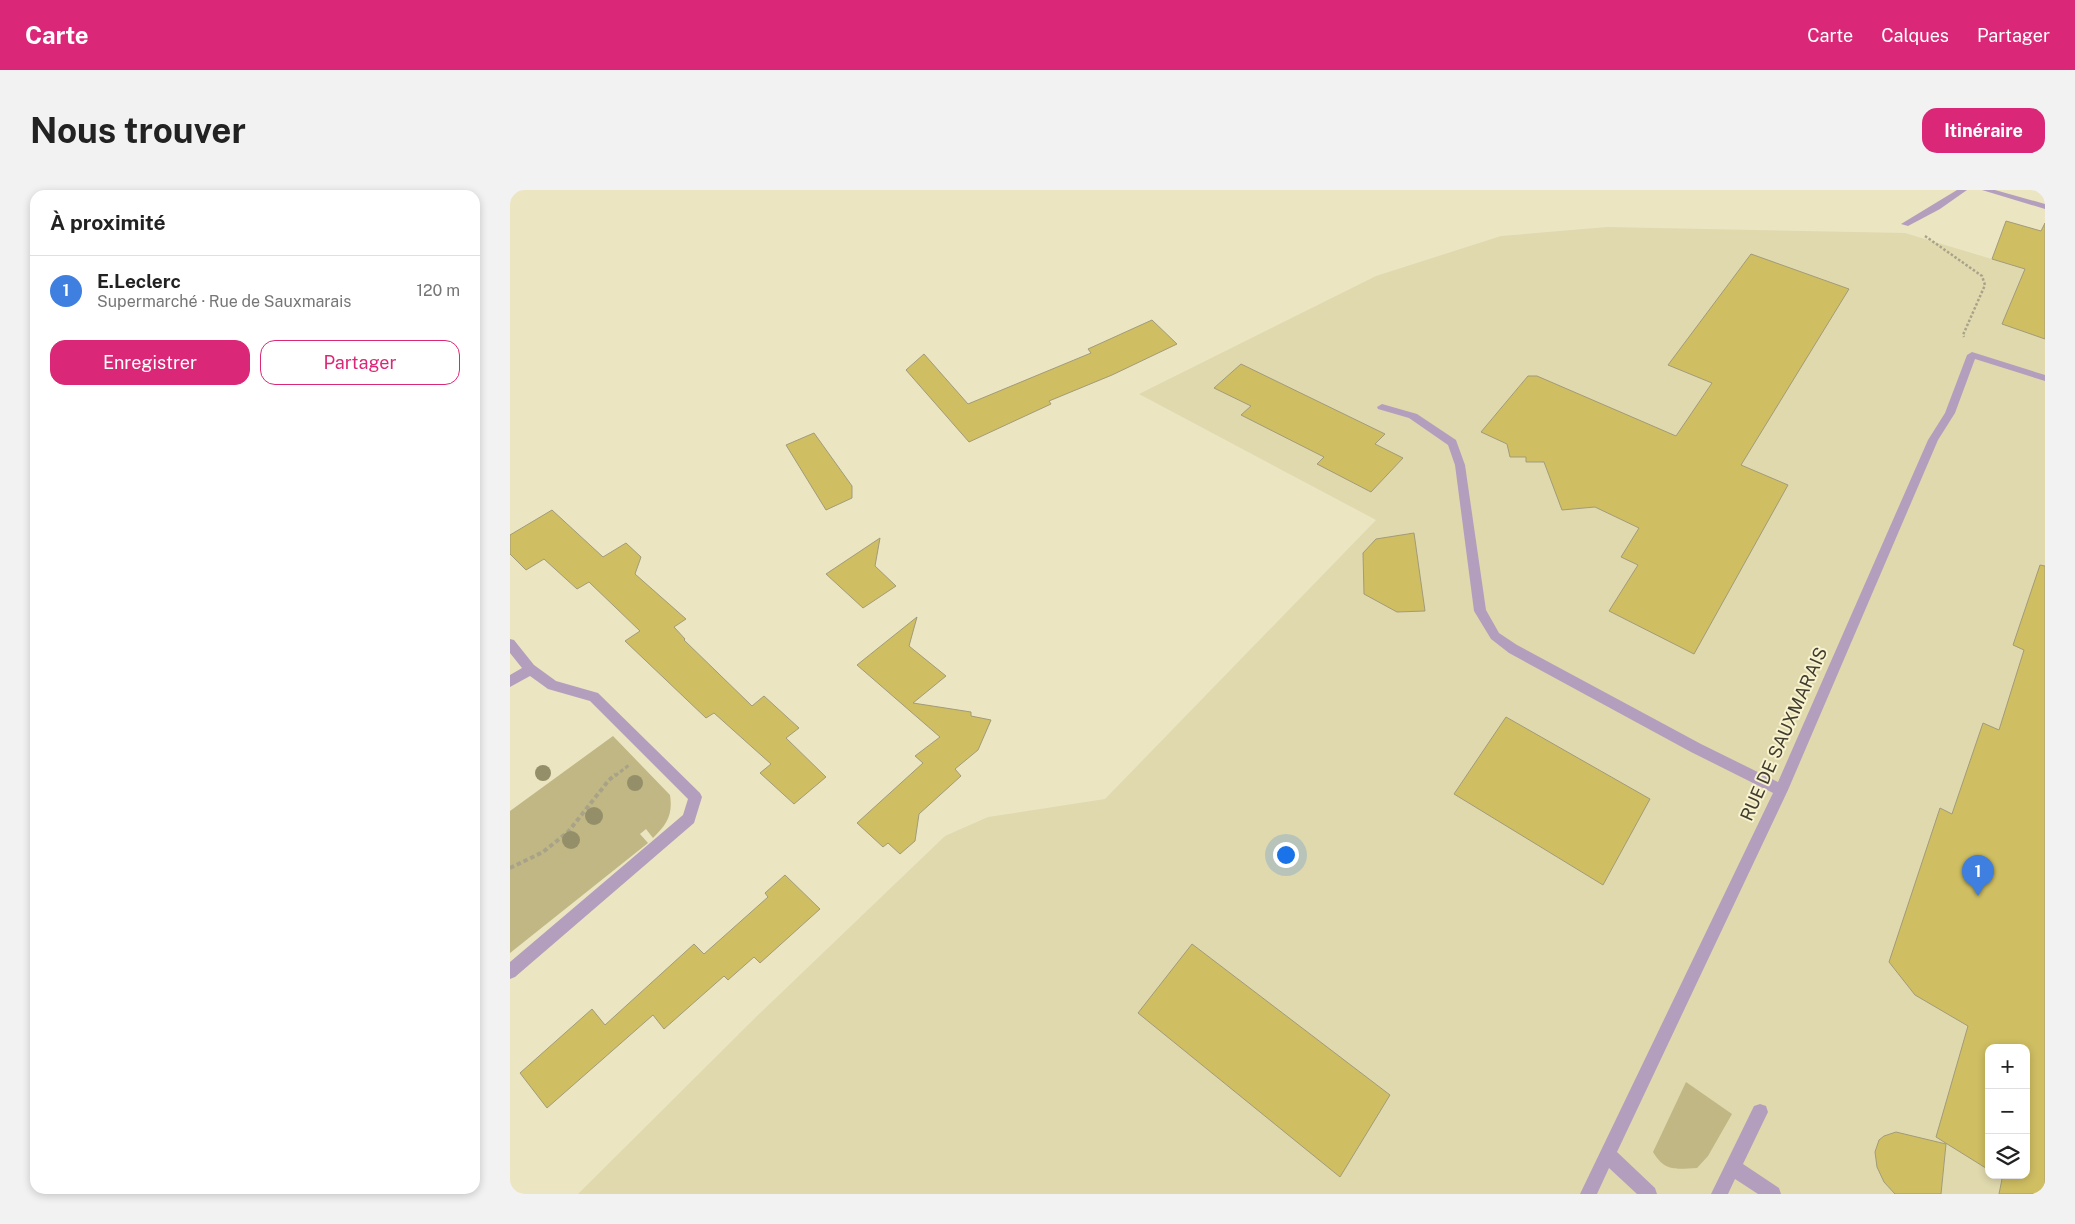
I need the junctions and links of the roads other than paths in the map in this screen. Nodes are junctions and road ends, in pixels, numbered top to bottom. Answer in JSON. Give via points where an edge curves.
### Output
{"nodes":[{"id":1,"x":1963,"y":190,"type":"edge"},
{"id":2,"x":1986,"y":190,"type":"edge"},
{"id":3,"x":1999,"y":191,"type":"edge"},
{"id":4,"x":2045,"y":207,"type":"edge"},
{"id":5,"x":1905,"y":224,"type":"road end"},
{"id":6,"x":2045,"y":378,"type":"edge"},
{"id":7,"x":1382,"y":407,"type":"dead end"},
{"id":8,"x":510,"y":644,"type":"edge"},
{"id":9,"x":530,"y":669,"type":"junction"},
{"id":10,"x":510,"y":682,"type":"edge"},
{"id":11,"x":1781,"y":790,"type":"junction"},
{"id":12,"x":510,"y":972,"type":"edge"},
{"id":13,"x":1760,"y":1112,"type":"dead end"},
{"id":14,"x":1608,"y":1155,"type":"junction"},
{"id":15,"x":1734,"y":1168,"type":"junction"},
{"id":16,"x":1588,"y":1194,"type":"edge"},
{"id":17,"x":1649,"y":1194,"type":"edge"},
{"id":18,"x":1719,"y":1194,"type":"edge"},
{"id":19,"x":1772,"y":1194,"type":"edge"}],
"edges":[{"from":1,"to":5,"type":"street"},
{"from":2,"to":3,"type":"street"},
{"from":3,"to":4,"type":"street"},
{"from":6,"to":11,"type":"street","name":"RUE DE SAUXMARAIS","via":[[1972,354],[1950,413],[1930,449]]},
{"from":7,"to":11,"type":"street","via":[[1413,416],[1452,443],[1460,465],[1480,611],[1495,636],[1513,649],[1696,748]]},
{"from":8,"to":9,"type":"street"},
{"from":9,"to":10,"type":"street"},
{"from":9,"to":12,"type":"street","via":[[552,685],[594,697],[695,797],[689,819]]},
{"from":11,"to":14,"type":"street","name":"RUE DE SAUXMARAIS"},
{"from":13,"to":15,"type":"street"},
{"from":14,"to":16,"type":"street","name":"RUE DE SAUXMARAIS"},
{"from":14,"to":17,"type":"street"},
{"from":15,"to":18,"type":"street"},
{"from":15,"to":19,"type":"street"}]}
